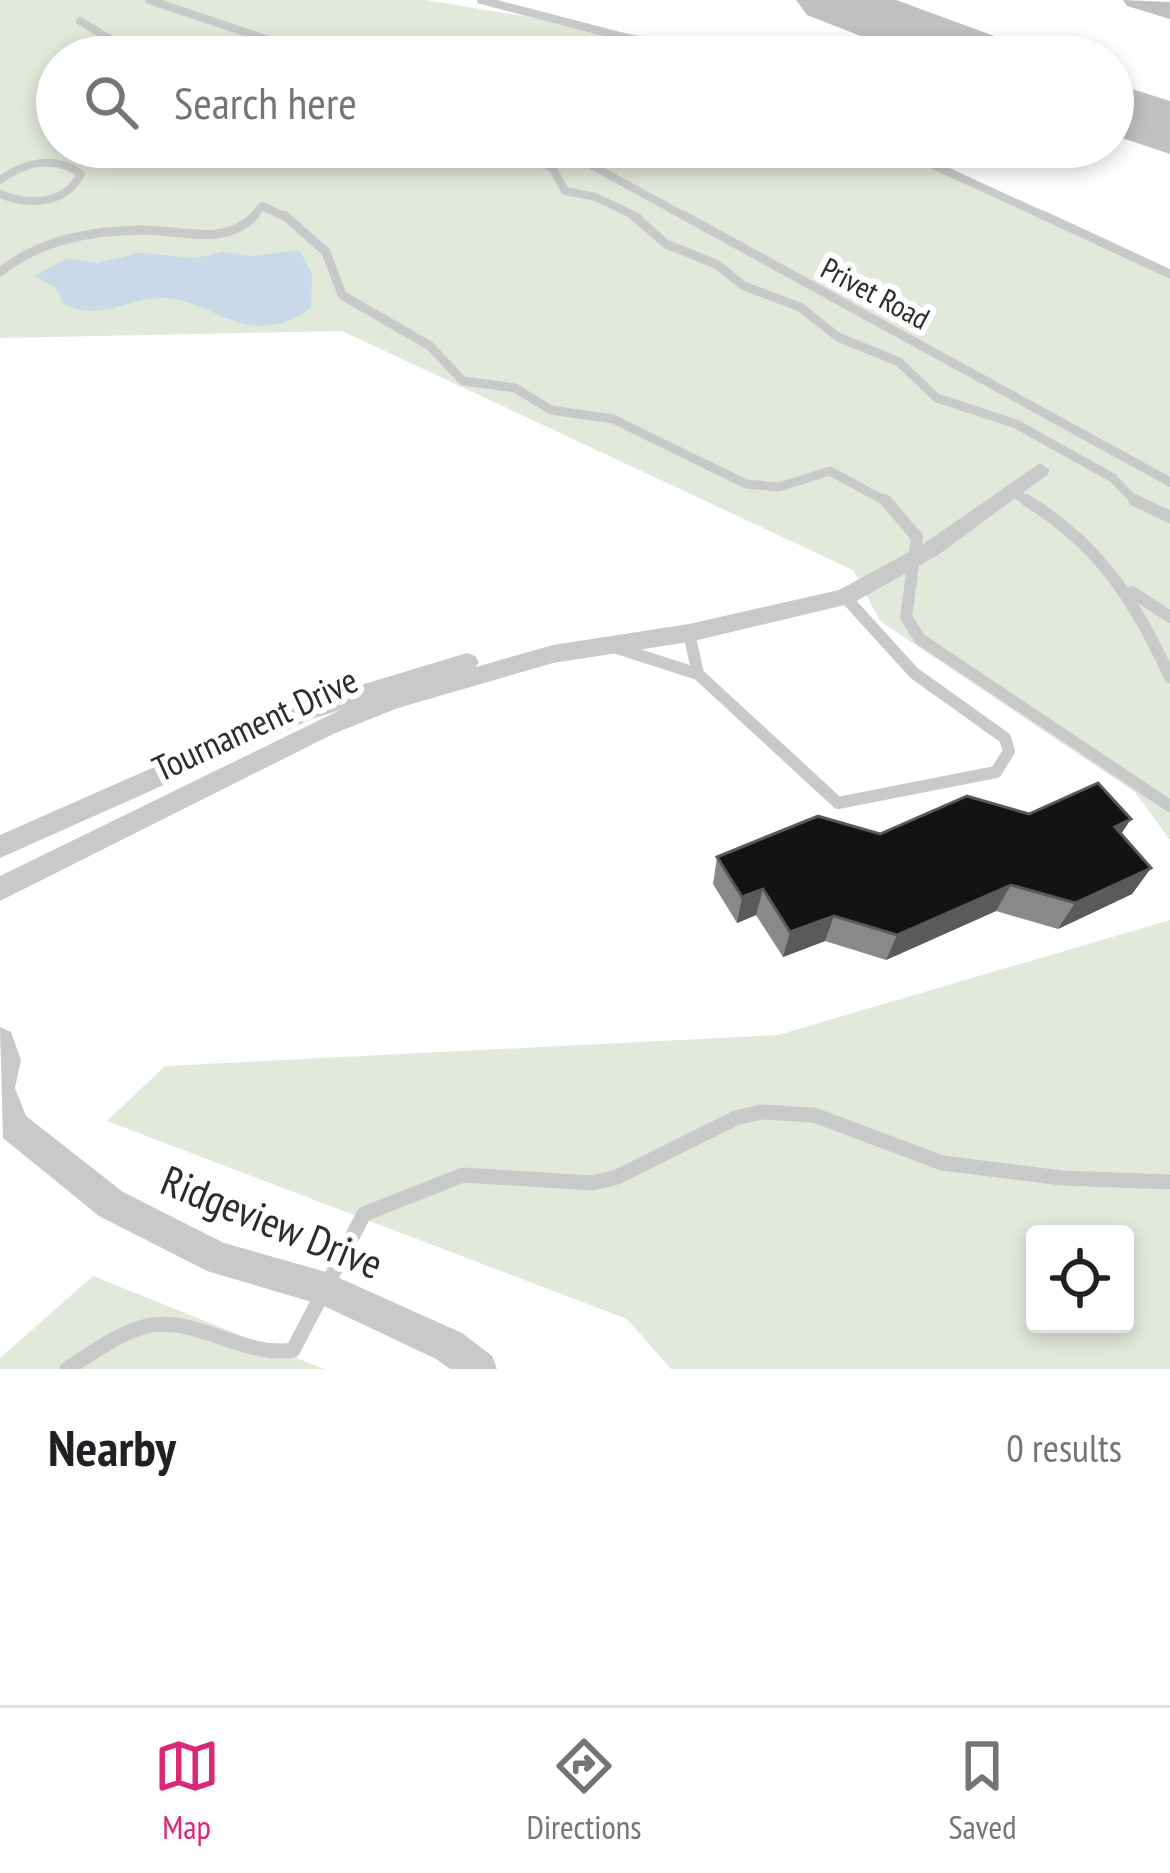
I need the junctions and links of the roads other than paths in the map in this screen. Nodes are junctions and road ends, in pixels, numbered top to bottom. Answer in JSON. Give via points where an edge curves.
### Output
{"nodes":[{"id":1,"x":149,"y":0,"type":"edge"},
{"id":2,"x":481,"y":0,"type":"edge"},
{"id":3,"x":80,"y":21,"type":"dead end"},
{"id":4,"x":107,"y":36,"type":"edge"},
{"id":5,"x":257,"y":36,"type":"edge"},
{"id":6,"x":620,"y":36,"type":"edge"},
{"id":7,"x":36,"y":165,"type":"edge"},
{"id":8,"x":73,"y":168,"type":"edge"},
{"id":9,"x":551,"y":168,"type":"edge"},
{"id":10,"x":596,"y":168,"type":"edge"},
{"id":11,"x":940,"y":168,"type":"edge"},
{"id":12,"x":2,"y":177,"type":"edge"},
{"id":13,"x":0,"y":194,"type":"edge"},
{"id":14,"x":44,"y":200,"type":"junction"},
{"id":15,"x":0,"y":207,"type":"edge"},
{"id":16,"x":0,"y":272,"type":"edge"},
{"id":17,"x":1170,"y":274,"type":"edge"},
{"id":18,"x":1040,"y":470,"type":"dead end"},
{"id":19,"x":1170,"y":482,"type":"edge"},
{"id":20,"x":1010,"y":491,"type":"junction"},
{"id":21,"x":1170,"y":517,"type":"edge"},
{"id":22,"x":914,"y":560,"type":"junction"},
{"id":23,"x":1131,"y":591,"type":"junction"},
{"id":24,"x":845,"y":597,"type":"junction"},
{"id":25,"x":1170,"y":617,"type":"edge"},
{"id":26,"x":689,"y":633,"type":"junction"},
{"id":27,"x":604,"y":645,"type":"junction"},
{"id":28,"x":553,"y":654,"type":"junction"},
{"id":29,"x":698,"y":674,"type":"junction"},
{"id":30,"x":1170,"y":677,"type":"edge"},
{"id":31,"x":1170,"y":806,"type":"edge"},
{"id":32,"x":0,"y":847,"type":"edge"},
{"id":33,"x":2,"y":892,"type":"edge"},
{"id":34,"x":0,"y":1042,"type":"edge"},
{"id":35,"x":0,"y":1088,"type":"edge"},
{"id":36,"x":1170,"y":1181,"type":"edge"},
{"id":37,"x":326,"y":1289,"type":"junction"},
{"id":38,"x":68,"y":1369,"type":"edge"},
{"id":39,"x":479,"y":1369,"type":"edge"}],
"edges":[{"from":1,"to":5,"type":"lane"},
{"from":2,"to":6,"type":"lane"},
{"from":3,"to":4,"type":"lane"},
{"from":7,"to":12,"type":"lane"},
{"from":8,"to":14,"type":"lane","via":[[81,180],[76,186]]},
{"from":9,"to":21,"type":"lane","via":[[565,191],[596,196],[646,222],[666,244],[899,362],[937,398],[1016,424],[1113,478],[1138,505]]},
{"from":10,"to":19,"type":"lane","name":"Privet Road"},
{"from":11,"to":17,"type":"lane"},
{"from":13,"to":14,"type":"lane"},
{"from":14,"to":15,"type":"lane"},
{"from":16,"to":22,"type":"lane","via":[[40,244],[144,230],[217,235],[273,207],[326,254],[342,295],[430,346],[463,381],[515,388],[550,410],[613,419],[746,484],[778,487],[815,471],[837,473],[914,527]]},
{"from":18,"to":20,"type":"street","name":"Tournament Drive"},
{"from":20,"to":22,"type":"street","name":"Tournament Drive"},
{"from":20,"to":23,"type":"lane","via":[[1100,550]]},
{"from":22,"to":24,"type":"street","name":"Tournament Drive"},
{"from":22,"to":31,"type":"lane","via":[[906,617],[920,639]]},
{"from":23,"to":25,"type":"lane"},
{"from":23,"to":30,"type":"lane"},
{"from":24,"to":26,"type":"street","name":"Tournament Drive"},
{"from":24,"to":29,"type":"lane","via":[[914,673],[1005,738],[1009,751],[996,772],[838,802]]},
{"from":26,"to":27,"type":"street","name":"Tournament Drive"},
{"from":26,"to":29,"type":"lane"},
{"from":27,"to":28,"type":"street","name":"Tournament Drive"},
{"from":27,"to":29,"type":"lane"},
{"from":28,"to":32,"type":"street","name":"Tournament Drive","via":[[476,660],[340,699]]},
{"from":28,"to":33,"type":"street","name":"Tournament Drive","via":[[323,727]]},
{"from":34,"to":35,"type":"street","name":"Ridgeview Drive"},
{"from":35,"to":37,"type":"street","name":"Ridgeview Drive","via":[[14,1127],[111,1204],[219,1259]]},
{"from":36,"to":37,"type":"lane","via":[[942,1163],[814,1115],[761,1112],[593,1184],[463,1175],[418,1190],[364,1214]]},
{"from":37,"to":38,"type":"lane","via":[[293,1350],[149,1325]]},
{"from":37,"to":39,"type":"street","name":"Ridgeview Drive","via":[[449,1346]]}]}
